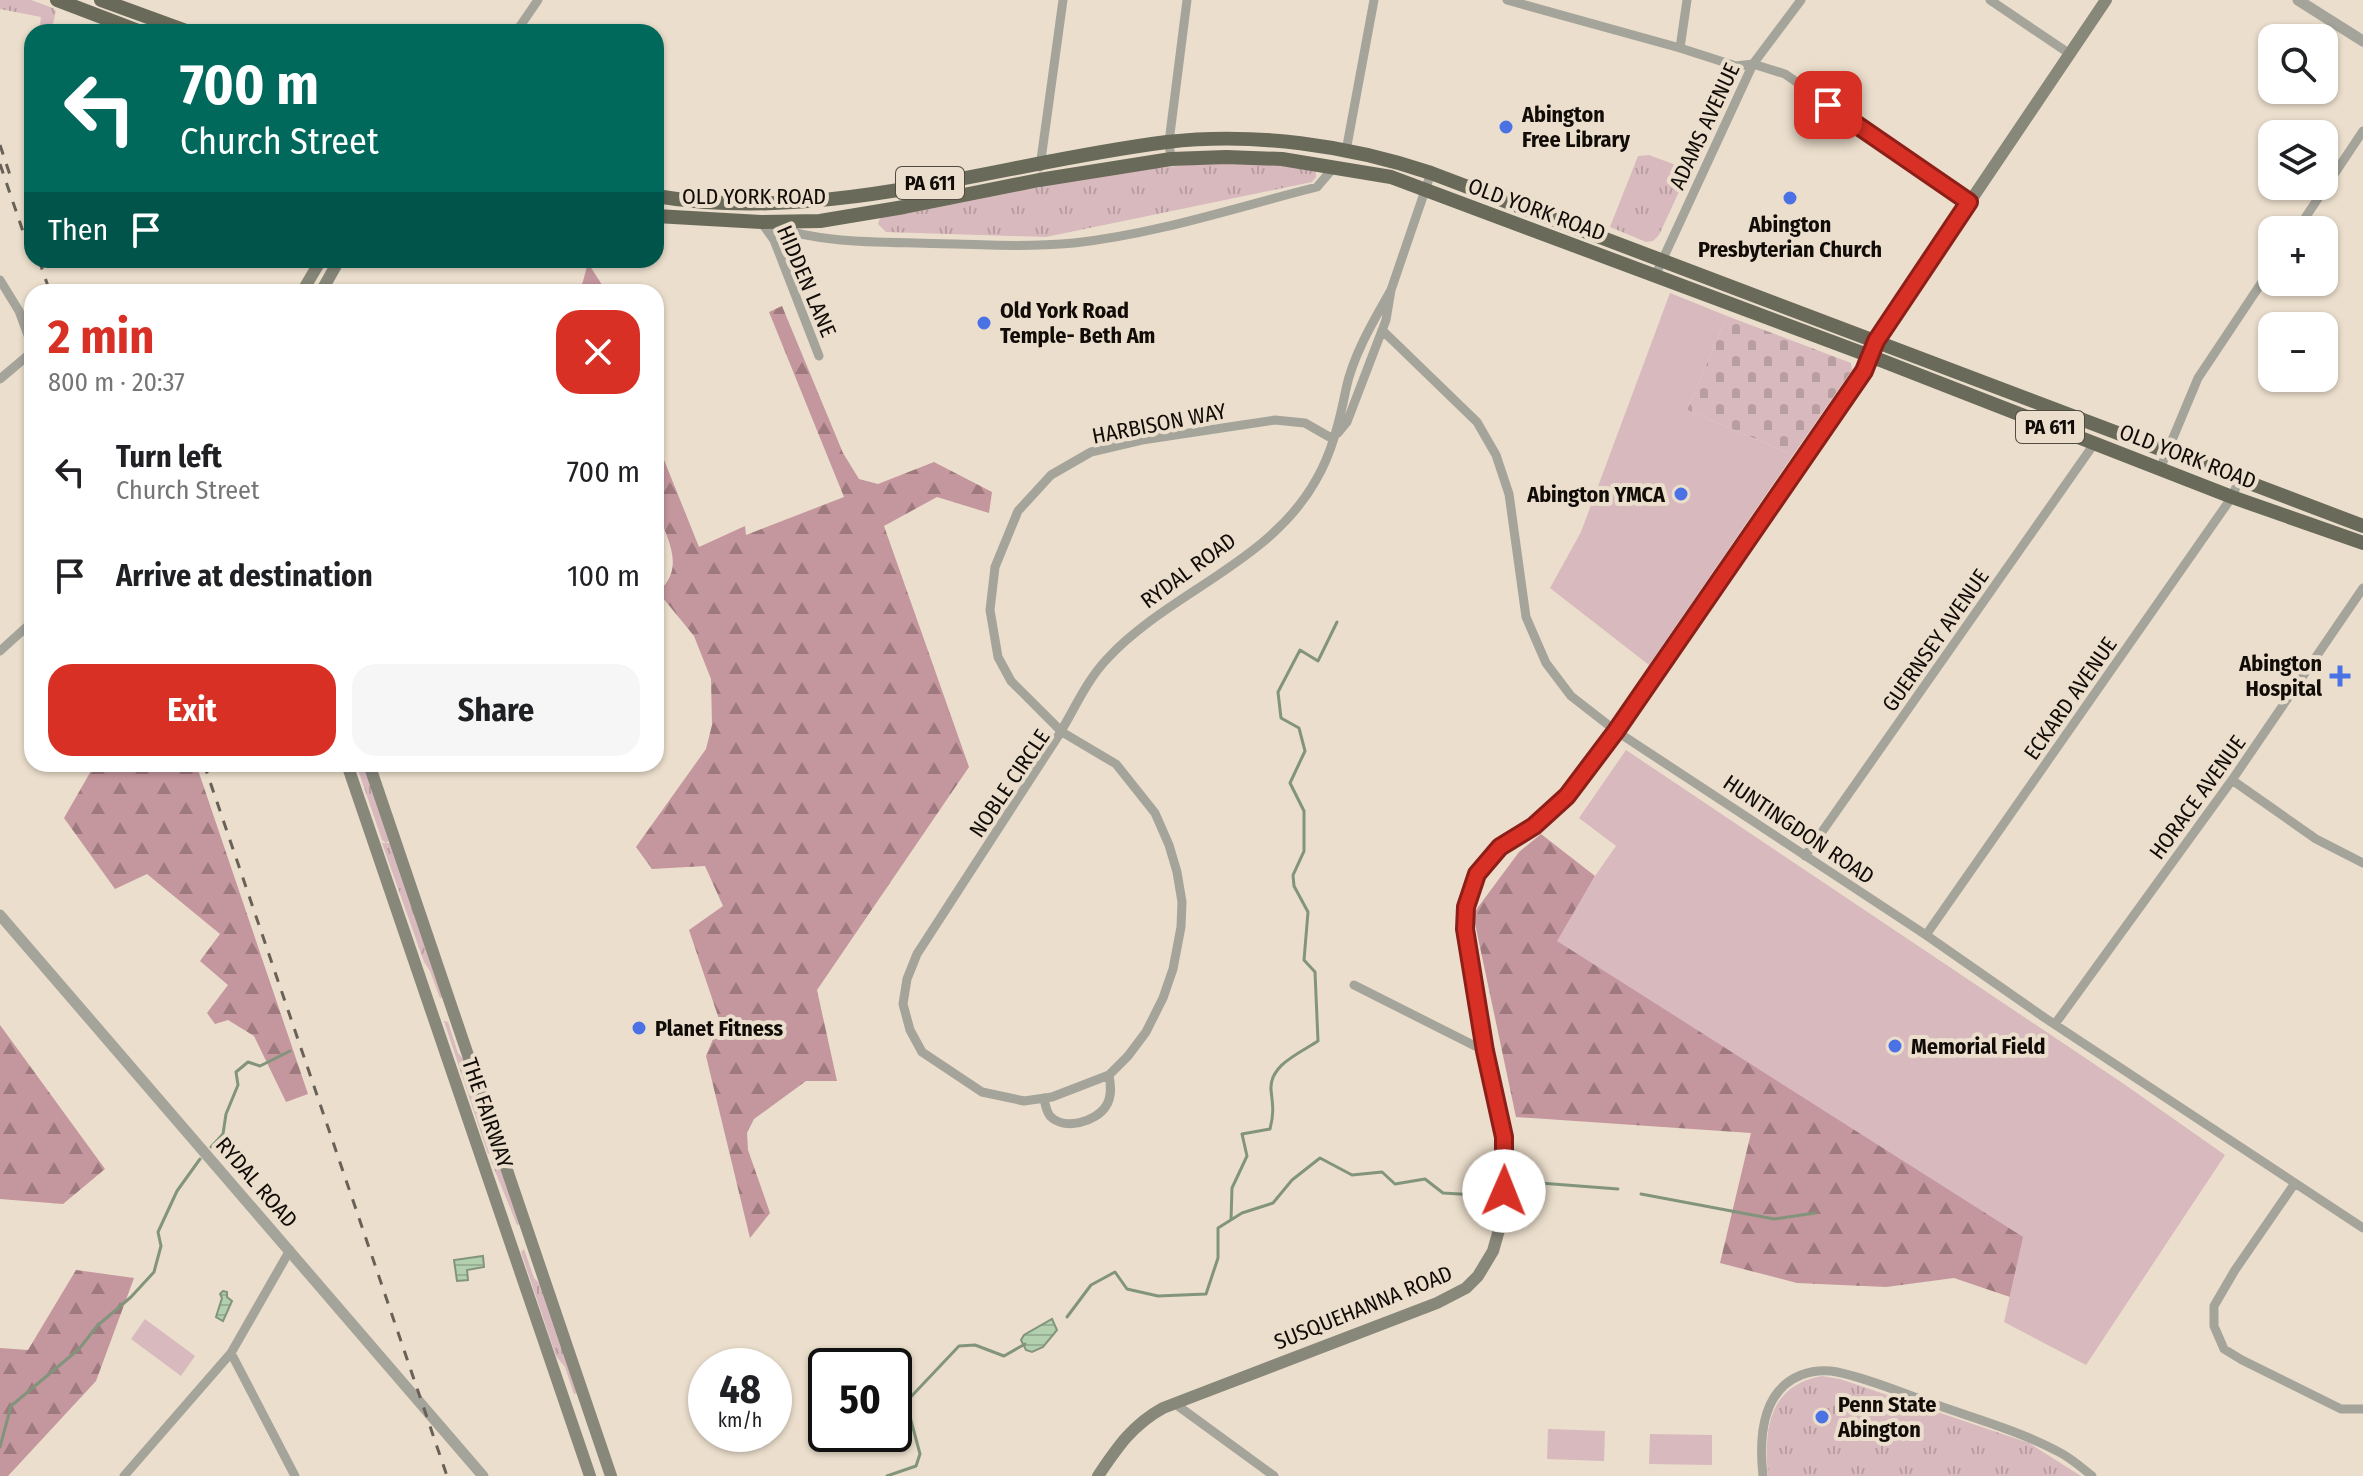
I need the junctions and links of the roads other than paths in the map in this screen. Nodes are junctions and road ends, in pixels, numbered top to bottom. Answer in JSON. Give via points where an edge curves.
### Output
{"nodes":[{"id":1,"x":101,"y":0,"type":"edge"},
{"id":2,"x":538,"y":0,"type":"edge"},
{"id":3,"x":1063,"y":0,"type":"edge"},
{"id":4,"x":1187,"y":0,"type":"edge"},
{"id":5,"x":1374,"y":0,"type":"edge"},
{"id":6,"x":1507,"y":0,"type":"edge"},
{"id":7,"x":1687,"y":0,"type":"edge"},
{"id":8,"x":1801,"y":0,"type":"edge"},
{"id":9,"x":1990,"y":0,"type":"edge"},
{"id":10,"x":2106,"y":0,"type":"edge"},
{"id":11,"x":2298,"y":0,"type":"edge"},
{"id":12,"x":66,"y":2,"type":"edge"},
{"id":13,"x":121,"y":24,"type":"edge"},
{"id":14,"x":167,"y":24,"type":"edge"},
{"id":15,"x":522,"y":24,"type":"edge"},
{"id":16,"x":2363,"y":41,"type":"edge"},
{"id":17,"x":1680,"y":48,"type":"junction"},
{"id":18,"x":2070,"y":54,"type":"junction"},
{"id":19,"x":1753,"y":64,"type":"junction"},
{"id":20,"x":2363,"y":131,"type":"edge"},
{"id":21,"x":1169,"y":142,"type":"junction"},
{"id":22,"x":1346,"y":151,"type":"junction"},
{"id":23,"x":1171,"y":159,"type":"junction"},
{"id":24,"x":1041,"y":162,"type":"junction"},
{"id":25,"x":1335,"y":166,"type":"junction"},
{"id":26,"x":1431,"y":173,"type":"junction"},
{"id":27,"x":1039,"y":180,"type":"junction"},
{"id":28,"x":1425,"y":190,"type":"junction"},
{"id":29,"x":664,"y":197,"type":"edge"},
{"id":30,"x":1969,"y":202,"type":"junction"},
{"id":31,"x":664,"y":216,"type":"edge"},
{"id":32,"x":2306,"y":216,"type":"edge"},
{"id":33,"x":761,"y":222,"type":"junction"},
{"id":34,"x":1663,"y":259,"type":"junction"},
{"id":35,"x":1655,"y":276,"type":"junction"},
{"id":36,"x":0,"y":280,"type":"edge"},
{"id":37,"x":2258,"y":288,"type":"edge"},
{"id":38,"x":1391,"y":290,"type":"junction"},
{"id":39,"x":24,"y":326,"type":"edge"},
{"id":40,"x":1382,"y":330,"type":"junction"},
{"id":41,"x":1876,"y":341,"type":"junction"},
{"id":42,"x":24,"y":356,"type":"edge"},
{"id":43,"x":819,"y":356,"type":"dead end"},
{"id":44,"x":1870,"y":356,"type":"junction"},
{"id":45,"x":1357,"y":359,"type":"junction"},
{"id":46,"x":1369,"y":364,"type":"junction"},
{"id":47,"x":0,"y":379,"type":"edge"},
{"id":48,"x":1333,"y":439,"type":"junction"},
{"id":49,"x":2094,"y":444,"type":"junction"},
{"id":50,"x":2165,"y":452,"type":"junction"},
{"id":51,"x":2160,"y":469,"type":"junction"},
{"id":52,"x":2239,"y":480,"type":"junction"},
{"id":53,"x":2232,"y":497,"type":"junction"},
{"id":54,"x":2363,"y":526,"type":"edge"},
{"id":55,"x":2363,"y":543,"type":"edge"},
{"id":56,"x":2363,"y":588,"type":"edge"},
{"id":57,"x":24,"y":629,"type":"edge"},
{"id":58,"x":0,"y":651,"type":"edge"},
{"id":59,"x":1616,"y":731,"type":"junction"},
{"id":60,"x":1062,"y":732,"type":"junction"},
{"id":61,"x":350,"y":772,"type":"edge"},
{"id":62,"x":372,"y":772,"type":"edge"},
{"id":63,"x":2232,"y":780,"type":"junction"},
{"id":64,"x":1805,"y":856,"type":"junction"},
{"id":65,"x":2363,"y":863,"type":"edge"},
{"id":66,"x":0,"y":915,"type":"edge"},
{"id":67,"x":1926,"y":935,"type":"junction"},
{"id":68,"x":1354,"y":985,"type":"dead end"},
{"id":69,"x":2055,"y":1024,"type":"junction"},
{"id":70,"x":1485,"y":1051,"type":"junction"},
{"id":71,"x":1109,"y":1075,"type":"junction"},
{"id":72,"x":1044,"y":1098,"type":"junction"},
{"id":73,"x":2295,"y":1183,"type":"junction"},
{"id":74,"x":2363,"y":1228,"type":"edge"},
{"id":75,"x":290,"y":1250,"type":"junction"},
{"id":76,"x":231,"y":1353,"type":"junction"},
{"id":77,"x":1174,"y":1403,"type":"junction"},
{"id":78,"x":2363,"y":1409,"type":"edge"},
{"id":79,"x":610,"y":1474,"type":"edge"},
{"id":80,"x":124,"y":1476,"type":"edge"},
{"id":81,"x":295,"y":1476,"type":"edge"},
{"id":82,"x":483,"y":1476,"type":"edge"},
{"id":83,"x":593,"y":1476,"type":"edge"},
{"id":84,"x":1098,"y":1476,"type":"edge"},
{"id":85,"x":1274,"y":1476,"type":"edge"},
{"id":86,"x":1763,"y":1476,"type":"edge"},
{"id":87,"x":2092,"y":1476,"type":"edge"}],
"edges":[{"from":1,"to":14,"type":"highway"},
{"from":2,"to":15,"type":"street"},
{"from":3,"to":24,"type":"street"},
{"from":4,"to":21,"type":"street"},
{"from":5,"to":22,"type":"street"},
{"from":6,"to":17,"type":"street"},
{"from":7,"to":17,"type":"street"},
{"from":8,"to":19,"type":"street","name":"ADAMS AVENUE"},
{"from":9,"to":18,"type":"street"},
{"from":10,"to":18,"type":"main road","name":"SUSQUEHANNA ROAD"},
{"from":11,"to":16,"type":"street"},
{"from":12,"to":13,"type":"highway"},
{"from":17,"to":19,"type":"street","via":[[1736,66]]},
{"from":18,"to":30,"type":"main road","name":"SUSQUEHANNA ROAD"},
{"from":19,"to":30,"type":"street","via":[[1785,74]]},
{"from":19,"to":34,"type":"street","name":"ADAMS AVENUE"},
{"from":20,"to":32,"type":"street"},
{"from":21,"to":22,"type":"highway","name":"OLD YORK ROAD","number":"PA 611","via":[[1234,139]]},
{"from":21,"to":23,"type":"street"},
{"from":21,"to":24,"type":"highway","name":"OLD YORK ROAD","number":"PA 611"},
{"from":22,"to":26,"type":"highway","name":"OLD YORK ROAD","number":"PA 611"},
{"from":23,"to":25,"type":"highway","name":"OLD YORK ROAD","number":"PA 611","via":[[1282,159]]},
{"from":23,"to":27,"type":"highway","name":"OLD YORK ROAD","number":"PA 611"},
{"from":24,"to":27,"type":"street"},
{"from":24,"to":29,"type":"highway","name":"OLD YORK ROAD","number":"PA 611","via":[[827,201],[739,205]]},
{"from":25,"to":28,"type":"highway","name":"OLD YORK ROAD","number":"PA 611"},
{"from":25,"to":33,"type":"street","via":[[1317,187],[1132,234],[1074,243],[846,240]]},
{"from":26,"to":28,"type":"street","name":"RYDAL ROAD"},
{"from":26,"to":34,"type":"highway","name":"OLD YORK ROAD","number":"PA 611"},
{"from":27,"to":33,"type":"highway","name":"OLD YORK ROAD","number":"PA 611","via":[[820,221]]},
{"from":28,"to":35,"type":"highway","name":"OLD YORK ROAD","number":"PA 611"},
{"from":28,"to":38,"type":"street","name":"RYDAL ROAD"},
{"from":30,"to":41,"type":"main road","name":"SUSQUEHANNA ROAD"},
{"from":31,"to":33,"type":"highway","name":"OLD YORK ROAD","number":"PA 611"},
{"from":33,"to":43,"type":"street","name":"HIDDEN LANE","via":[[774,240]]},
{"from":34,"to":35,"type":"street","name":"ADAMS AVENUE"},
{"from":34,"to":41,"type":"highway","name":"OLD YORK ROAD","number":"PA 611"},
{"from":35,"to":44,"type":"highway","name":"OLD YORK ROAD","number":"PA 611"},
{"from":36,"to":39,"type":"street"},
{"from":37,"to":50,"type":"street","via":[[2198,378]]},
{"from":38,"to":40,"type":"street","name":"RYDAL ROAD"},
{"from":38,"to":45,"type":"street","name":"RYDAL ROAD"},
{"from":40,"to":46,"type":"street","name":"RYDAL ROAD"},
{"from":40,"to":59,"type":"street","name":"HUNTINGDON ROAD","via":[[1489,439],[1509,494],[1526,617],[1546,663],[1571,696]]},
{"from":41,"to":44,"type":"main road","name":"SUSQUEHANNA ROAD"},
{"from":41,"to":50,"type":"highway","name":"OLD YORK ROAD","number":"PA 611"},
{"from":42,"to":47,"type":"street"},
{"from":44,"to":49,"type":"highway","name":"OLD YORK ROAD","number":"PA 611"},
{"from":44,"to":59,"type":"main road","name":"SUSQUEHANNA ROAD"},
{"from":45,"to":46,"type":"street"},
{"from":45,"to":48,"type":"street","name":"RYDAL ROAD"},
{"from":46,"to":48,"type":"street","name":"RYDAL ROAD","via":[[1347,422]]},
{"from":48,"to":60,"type":"street","name":"RYDAL ROAD","via":[[1317,480],[1286,522],[1216,578],[1162,611],[1105,660]]},
{"from":48,"to":60,"type":"street","name":"HARBISON WAY","via":[[1305,423],[1275,420],[1091,452],[1051,475],[1018,511],[995,567],[990,610],[998,657],[1011,681]]},
{"from":49,"to":51,"type":"highway","name":"OLD YORK ROAD","number":"PA 611"},
{"from":49,"to":64,"type":"street","name":"GUERNSEY AVENUE"},
{"from":50,"to":51,"type":"street"},
{"from":50,"to":52,"type":"highway","name":"OLD YORK ROAD","number":"PA 611"},
{"from":51,"to":53,"type":"highway","name":"OLD YORK ROAD","number":"PA 611"},
{"from":52,"to":53,"type":"street","name":"ECKARD AVENUE"},
{"from":52,"to":54,"type":"highway","name":"OLD YORK ROAD","number":"PA 611"},
{"from":53,"to":55,"type":"highway","name":"OLD YORK ROAD","number":"PA 611"},
{"from":53,"to":67,"type":"street","name":"ECKARD AVENUE"},
{"from":56,"to":63,"type":"street","name":"HORACE AVENUE"},
{"from":57,"to":58,"type":"street"},
{"from":59,"to":64,"type":"street","name":"HUNTINGDON ROAD"},
{"from":59,"to":70,"type":"main road","name":"SUSQUEHANNA ROAD","via":[[1549,814],[1487,859],[1471,889],[1465,929]]},
{"from":60,"to":71,"type":"street","name":"NOBLE CIRCLE","via":[[1116,764],[1155,813],[1169,845],[1182,902],[1163,998],[1146,1032]]},
{"from":60,"to":72,"type":"street","name":"NOBLE CIRCLE","via":[[917,954],[903,1004],[922,1052],[962,1081],[982,1092],[1024,1101]]},
{"from":61,"to":83,"type":"main road","name":"THE FAIRWAY"},
{"from":62,"to":79,"type":"main road","name":"THE FAIRWAY"},
{"from":63,"to":65,"type":"street","via":[[2316,839]]},
{"from":63,"to":69,"type":"street","name":"HORACE AVENUE"},
{"from":64,"to":67,"type":"street","name":"HUNTINGDON ROAD"},
{"from":66,"to":75,"type":"street","name":"RYDAL ROAD"},
{"from":67,"to":69,"type":"street","name":"HUNTINGDON ROAD"},
{"from":68,"to":70,"type":"street"},
{"from":69,"to":73,"type":"street","name":"HUNTINGDON ROAD"},
{"from":70,"to":77,"type":"main road","name":"SUSQUEHANNA ROAD","via":[[1506,1167],[1500,1225],[1478,1276],[1445,1299]]},
{"from":71,"to":72,"type":"street","name":"NOBLE CIRCLE"},
{"from":71,"to":72,"type":"street","name":"NOBLE CIRCLE","via":[[1106,1107],[1091,1119],[1058,1122],[1048,1114]]},
{"from":73,"to":74,"type":"street","name":"HUNTINGDON ROAD"},
{"from":73,"to":78,"type":"street","via":[[2214,1306],[2214,1326],[2224,1349],[2242,1360],[2341,1409]]},
{"from":75,"to":76,"type":"street"},
{"from":75,"to":82,"type":"street","name":"RYDAL ROAD"},
{"from":76,"to":80,"type":"street"},
{"from":76,"to":81,"type":"street"},
{"from":77,"to":84,"type":"main road","name":"SUSQUEHANNA ROAD","via":[[1137,1424]]},
{"from":77,"to":85,"type":"street"},
{"from":79,"to":83,"type":"main road"},
{"from":86,"to":87,"type":"street","via":[[1763,1426],[1776,1393],[1798,1376],[1823,1371],[1856,1377],[2020,1434],[2060,1452]]}]}
